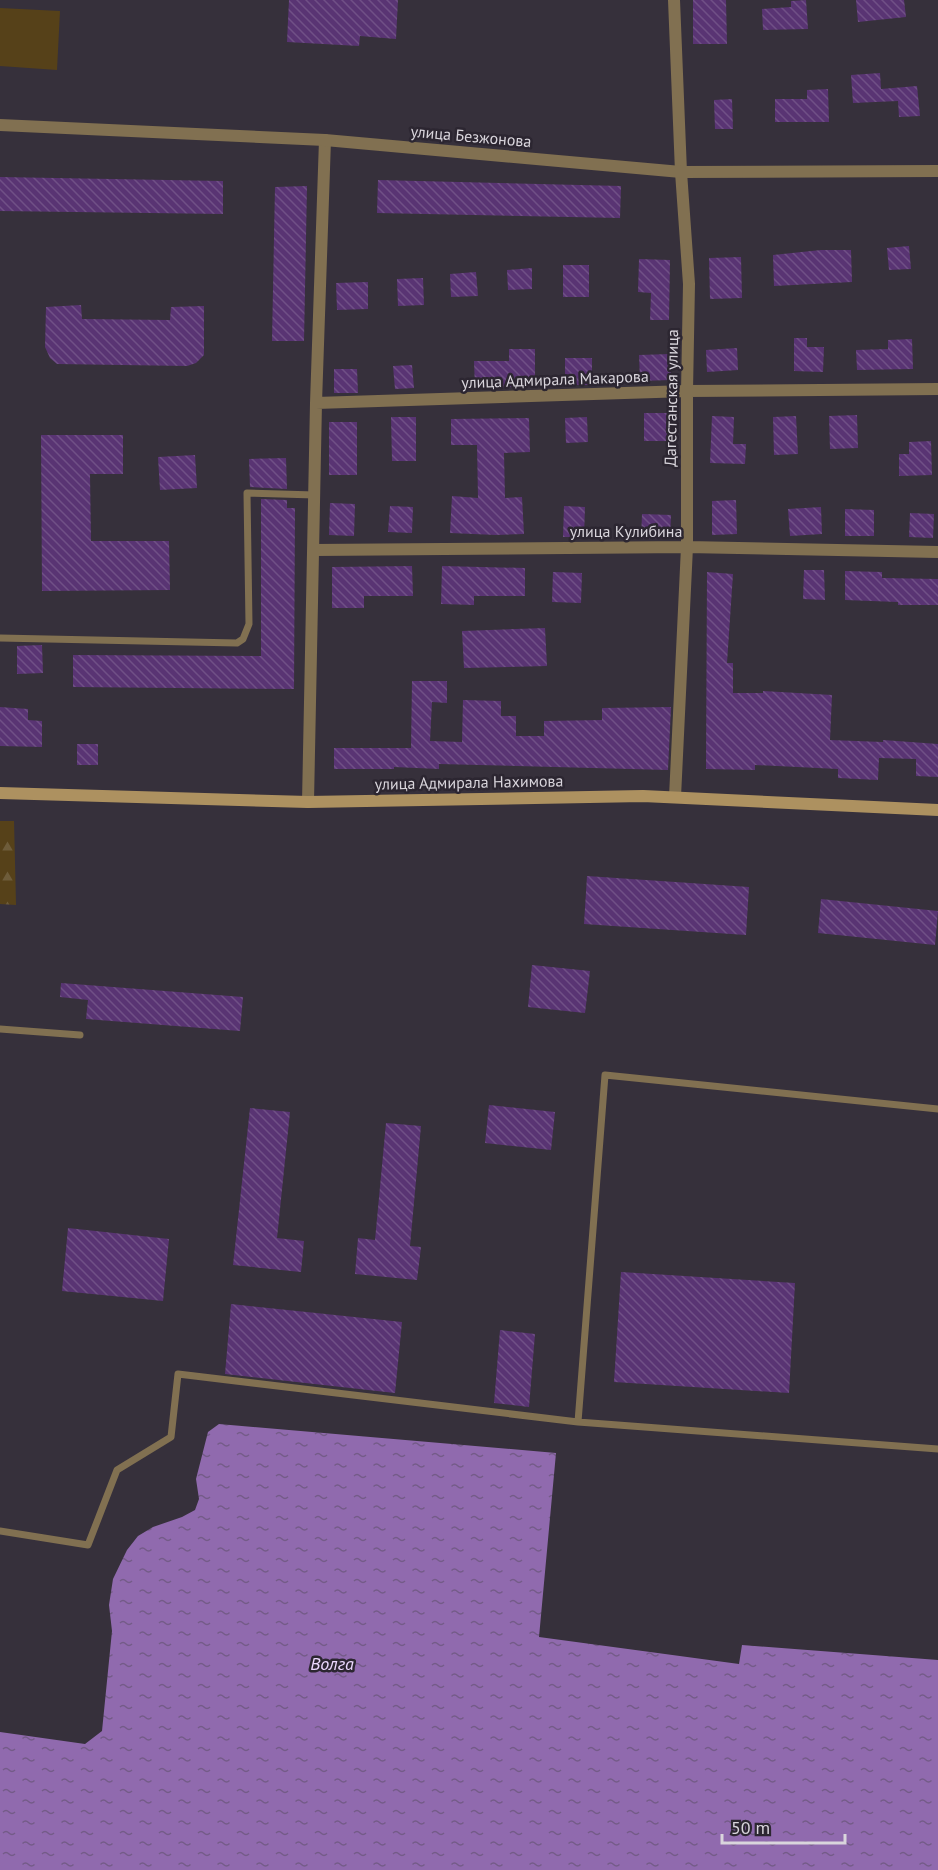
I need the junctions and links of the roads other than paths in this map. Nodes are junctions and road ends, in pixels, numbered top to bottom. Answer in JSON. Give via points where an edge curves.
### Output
{"nodes":[{"id":1,"x":674,"y":0,"type":"edge"},
{"id":2,"x":0,"y":125,"type":"edge"},
{"id":3,"x":325,"y":140,"type":"junction"},
{"id":4,"x":938,"y":171,"type":"edge"},
{"id":5,"x":681,"y":172,"type":"junction"},
{"id":6,"x":938,"y":389,"type":"edge"},
{"id":7,"x":687,"y":391,"type":"junction"},
{"id":8,"x":316,"y":403,"type":"junction"},
{"id":9,"x":315,"y":495,"type":"junction"},
{"id":10,"x":687,"y":547,"type":"junction"},
{"id":11,"x":314,"y":550,"type":"junction"},
{"id":12,"x":938,"y":552,"type":"edge"},
{"id":13,"x":0,"y":638,"type":"edge"},
{"id":14,"x":0,"y":794,"type":"edge"},
{"id":15,"x":675,"y":797,"type":"junction"},
{"id":16,"x":308,"y":801,"type":"junction"},
{"id":17,"x":938,"y":810,"type":"edge"},
{"id":18,"x":0,"y":1029,"type":"edge"},
{"id":19,"x":80,"y":1035,"type":"dead end"},
{"id":20,"x":938,"y":1109,"type":"edge"},
{"id":21,"x":578,"y":1422,"type":"junction"},
{"id":22,"x":938,"y":1449,"type":"edge"},
{"id":23,"x":0,"y":1531,"type":"edge"}],
"edges":[{"from":1,"to":5,"type":"street","name":"Дагестанская улица"},
{"from":2,"to":3,"type":"street","name":"улица Безжонова"},
{"from":3,"to":5,"type":"street","name":"улица Безжонова"},
{"from":3,"to":8,"type":"street"},
{"from":4,"to":5,"type":"street","name":"улица Безжонова"},
{"from":5,"to":7,"type":"street","name":"Дагестанская улица","via":[[689,284]]},
{"from":6,"to":7,"type":"street","name":"улица Адмирала Макарова"},
{"from":7,"to":8,"type":"street","name":"улица Адмирала Макарова"},
{"from":7,"to":10,"type":"street","name":"Дагестанская улица"},
{"from":8,"to":9,"type":"street"},
{"from":9,"to":11,"type":"street"},
{"from":9,"to":13,"type":"lane","via":[[247,493],[249,624],[237,643]]},
{"from":10,"to":11,"type":"street","name":"улица Кулибина"},
{"from":10,"to":12,"type":"street","name":"улица Кулибина"},
{"from":10,"to":15,"type":"street","name":"Дагестанская улица"},
{"from":11,"to":16,"type":"street"},
{"from":14,"to":16,"type":"main road","name":"улица Адмирала Нахимова"},
{"from":15,"to":16,"type":"main road","name":"улица Адмирала Нахимова"},
{"from":15,"to":17,"type":"main road","name":"улица Адмирала Нахимова"},
{"from":18,"to":19,"type":"lane"},
{"from":20,"to":21,"type":"lane","via":[[605,1075]]},
{"from":21,"to":22,"type":"lane"},
{"from":21,"to":23,"type":"lane","via":[[178,1374],[171,1437],[117,1470],[88,1545]]}]}
